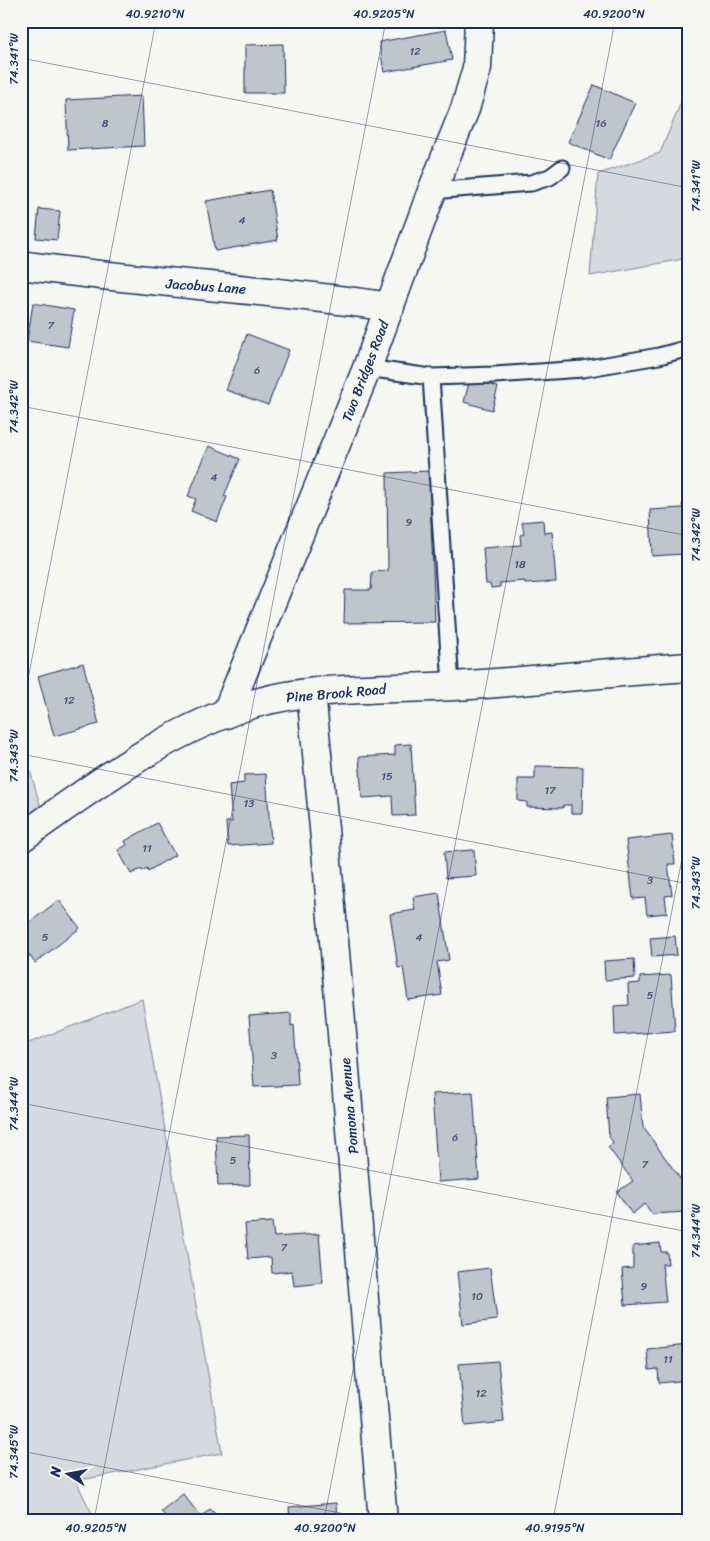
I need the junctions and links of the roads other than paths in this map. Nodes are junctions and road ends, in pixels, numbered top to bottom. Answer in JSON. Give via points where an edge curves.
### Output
{"nodes":[{"id":1,"x":479,"y":21,"type":"edge"},
{"id":2,"x":562,"y":168,"type":"dead end"},
{"id":3,"x":432,"y":191,"type":"junction"},
{"id":4,"x":21,"y":265,"type":"edge"},
{"id":5,"x":390,"y":307,"type":"junction"},
{"id":6,"x":689,"y":348,"type":"edge"},
{"id":7,"x":368,"y":368,"type":"junction"},
{"id":8,"x":431,"y":377,"type":"junction"},
{"id":9,"x":689,"y":668,"type":"edge"},
{"id":10,"x":452,"y":686,"type":"junction"},
{"id":11,"x":311,"y":693,"type":"junction"},
{"id":12,"x":226,"y":714,"type":"junction"},
{"id":13,"x":21,"y":838,"type":"edge"},
{"id":14,"x":383,"y":1520,"type":"edge"}],
"edges":[{"from":1,"to":3,"type":"street","name":"Two Bridges Road","via":[[477,68],[465,109]]},
{"from":2,"to":3,"type":"lane","via":[[550,177],[530,183]]},
{"from":3,"to":5,"type":"street","name":"Two Bridges Road"},
{"from":4,"to":5,"type":"street","name":"Jacobus Lane","via":[[149,282],[312,295]]},
{"from":5,"to":7,"type":"street","name":"Two Bridges Road"},
{"from":6,"to":8,"type":"lane","via":[[583,369]]},
{"from":7,"to":8,"type":"lane"},
{"from":7,"to":12,"type":"street","name":"Two Bridges Road"},
{"from":8,"to":10,"type":"lane"},
{"from":9,"to":10,"type":"street","name":"Pine Brook Road"},
{"from":10,"to":11,"type":"street","name":"Pine Brook Road"},
{"from":11,"to":12,"type":"street","name":"Pine Brook Road","via":[[256,704]]},
{"from":11,"to":14,"type":"street","name":"Pomona Avenue","via":[[350,1112]]},
{"from":12,"to":13,"type":"street","name":"Pine Brook Road","via":[[170,739],[122,767]]}]}
